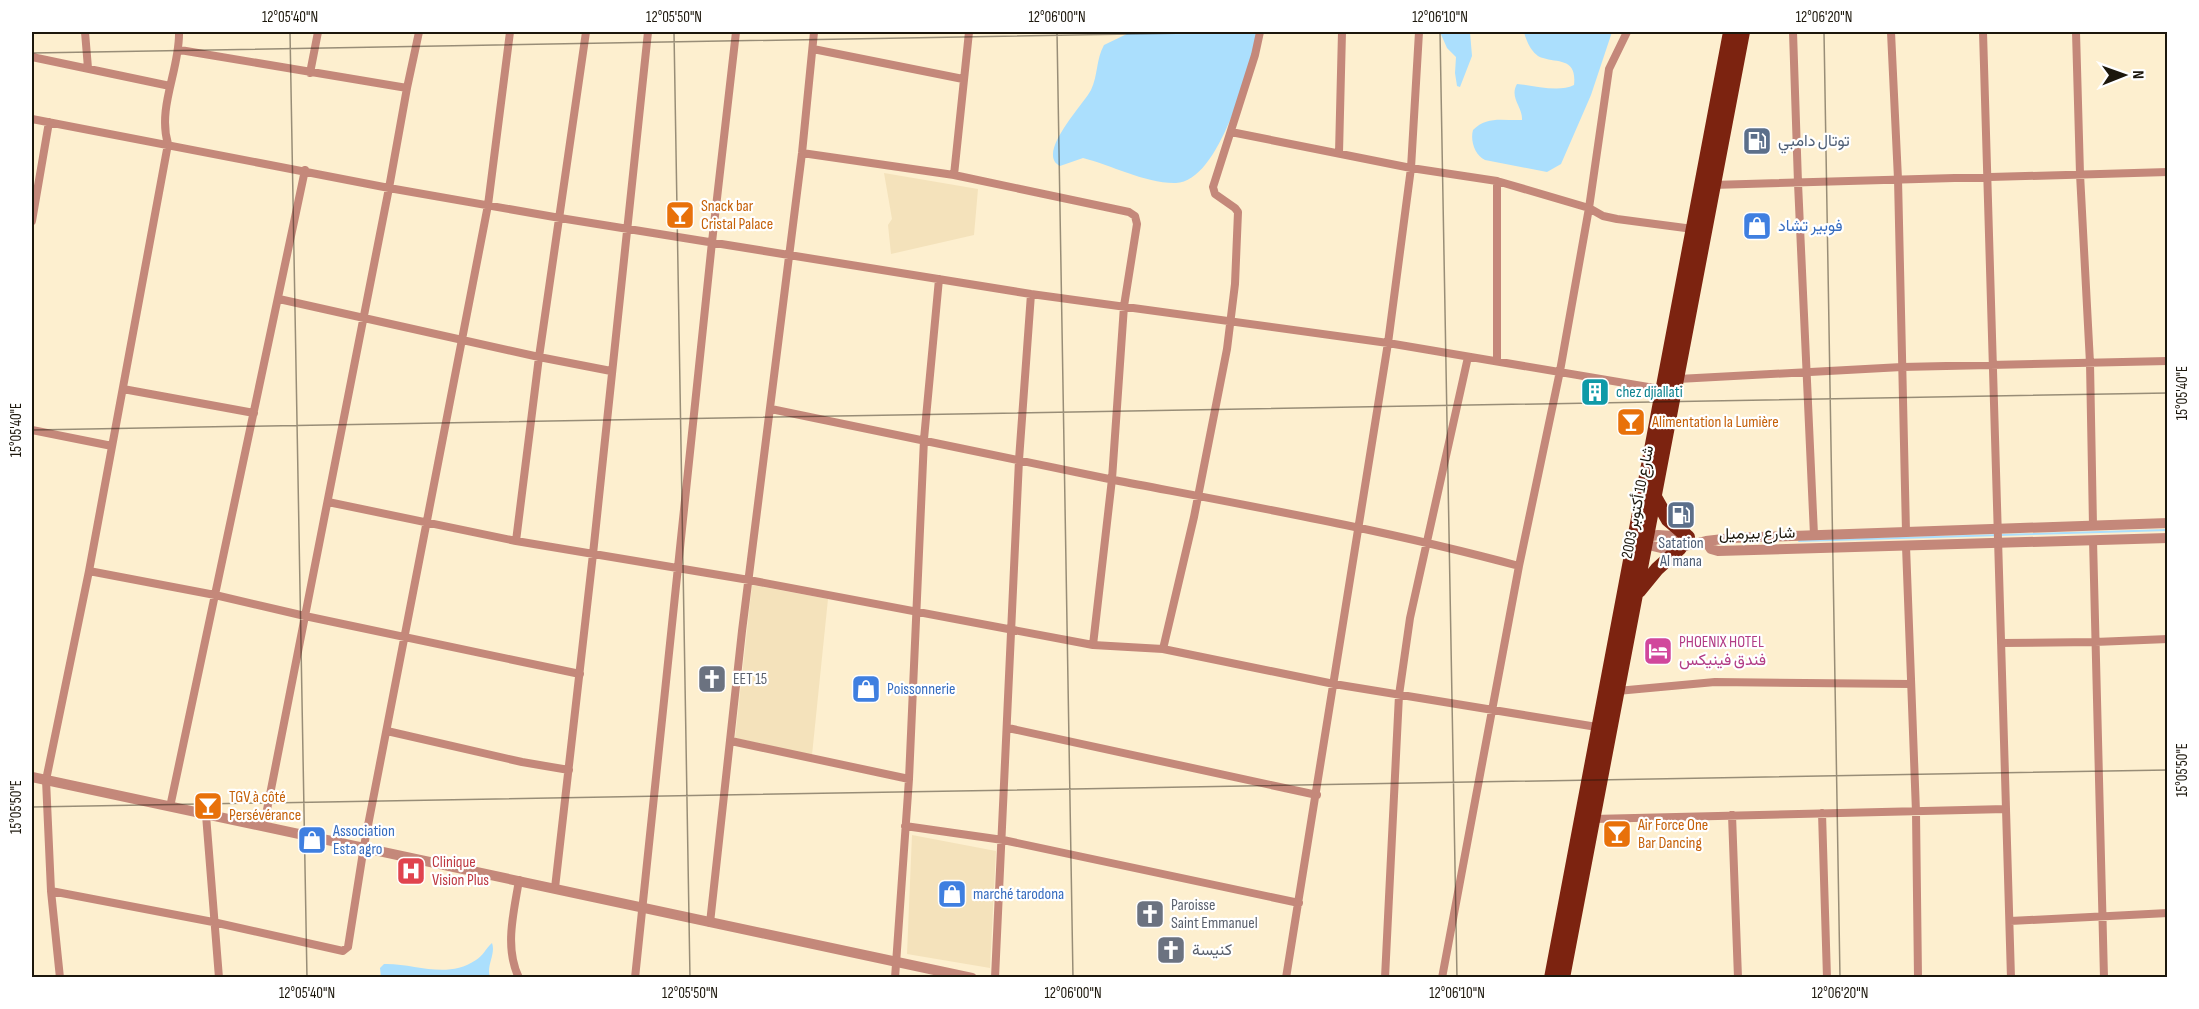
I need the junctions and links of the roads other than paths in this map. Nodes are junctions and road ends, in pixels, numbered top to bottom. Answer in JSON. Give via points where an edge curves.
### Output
{"nodes":[{"id":1,"x":85,"y":32,"type":"edge"},
{"id":2,"x":179,"y":32,"type":"edge"},
{"id":3,"x":318,"y":32,"type":"edge"},
{"id":4,"x":419,"y":32,"type":"edge"},
{"id":5,"x":510,"y":32,"type":"edge"},
{"id":6,"x":586,"y":32,"type":"edge"},
{"id":7,"x":648,"y":32,"type":"edge"},
{"id":8,"x":736,"y":32,"type":"edge"},
{"id":9,"x":814,"y":32,"type":"edge"},
{"id":10,"x":969,"y":32,"type":"edge"},
{"id":11,"x":1260,"y":32,"type":"edge"},
{"id":12,"x":1342,"y":32,"type":"edge"},
{"id":13,"x":1419,"y":32,"type":"edge"},
{"id":14,"x":1627,"y":32,"type":"edge"},
{"id":15,"x":1730,"y":32,"type":"edge"},
{"id":16,"x":1743,"y":32,"type":"edge"},
{"id":17,"x":1793,"y":32,"type":"edge"},
{"id":18,"x":1891,"y":32,"type":"edge"},
{"id":19,"x":1983,"y":32,"type":"edge"},
{"id":20,"x":2076,"y":32,"type":"edge"},
{"id":21,"x":813,"y":49,"type":"junction"},
{"id":22,"x":180,"y":50,"type":"junction"},
{"id":23,"x":32,"y":57,"type":"edge"},
{"id":24,"x":88,"y":68,"type":"junction"},
{"id":25,"x":310,"y":72,"type":"junction"},
{"id":26,"x":963,"y":79,"type":"junction"},
{"id":27,"x":170,"y":86,"type":"junction"},
{"id":28,"x":407,"y":88,"type":"junction"},
{"id":29,"x":32,"y":119,"type":"edge"},
{"id":30,"x":49,"y":122,"type":"junction"},
{"id":31,"x":1231,"y":132,"type":"junction"},
{"id":32,"x":168,"y":144,"type":"junction"},
{"id":33,"x":802,"y":153,"type":"junction"},
{"id":34,"x":1339,"y":153,"type":"junction"},
{"id":35,"x":1411,"y":168,"type":"junction"},
{"id":36,"x":305,"y":170,"type":"junction"},
{"id":37,"x":2168,"y":172,"type":"edge"},
{"id":38,"x":2080,"y":174,"type":"junction"},
{"id":39,"x":954,"y":175,"type":"junction"},
{"id":40,"x":1987,"y":176,"type":"junction"},
{"id":41,"x":1898,"y":179,"type":"junction"},
{"id":42,"x":1497,"y":181,"type":"junction"},
{"id":43,"x":1798,"y":183,"type":"junction"},
{"id":44,"x":1708,"y":185,"type":"junction"},
{"id":45,"x":389,"y":188,"type":"junction"},
{"id":46,"x":488,"y":205,"type":"junction"},
{"id":47,"x":1589,"y":208,"type":"junction"},
{"id":48,"x":560,"y":218,"type":"junction"},
{"id":49,"x":32,"y":220,"type":"edge"},
{"id":50,"x":628,"y":229,"type":"junction"},
{"id":51,"x":1694,"y":229,"type":"junction"},
{"id":52,"x":712,"y":242,"type":"junction"},
{"id":53,"x":790,"y":255,"type":"junction"},
{"id":54,"x":939,"y":279,"type":"junction"},
{"id":55,"x":1031,"y":294,"type":"junction"},
{"id":56,"x":279,"y":298,"type":"junction"},
{"id":57,"x":1124,"y":306,"type":"junction"},
{"id":58,"x":364,"y":317,"type":"junction"},
{"id":59,"x":1231,"y":320,"type":"junction"},
{"id":60,"x":462,"y":339,"type":"junction"},
{"id":61,"x":1388,"y":343,"type":"junction"},
{"id":62,"x":539,"y":357,"type":"junction"},
{"id":63,"x":1468,"y":357,"type":"junction"},
{"id":64,"x":1497,"y":361,"type":"junction"},
{"id":65,"x":2168,"y":361,"type":"edge"},
{"id":66,"x":2090,"y":363,"type":"junction"},
{"id":67,"x":1994,"y":365,"type":"junction"},
{"id":68,"x":1902,"y":367,"type":"junction"},
{"id":69,"x":611,"y":371,"type":"junction"},
{"id":70,"x":1560,"y":371,"type":"junction"},
{"id":71,"x":1806,"y":372,"type":"junction"},
{"id":72,"x":1672,"y":386,"type":"junction"},
{"id":73,"x":123,"y":389,"type":"junction"},
{"id":74,"x":771,"y":409,"type":"junction"},
{"id":75,"x":254,"y":413,"type":"junction"},
{"id":76,"x":32,"y":430,"type":"edge"},
{"id":77,"x":924,"y":440,"type":"junction"},
{"id":78,"x":112,"y":446,"type":"junction"},
{"id":79,"x":1020,"y":460,"type":"junction"},
{"id":80,"x":1112,"y":479,"type":"junction"},
{"id":81,"x":1198,"y":495,"type":"junction"},
{"id":82,"x":1655,"y":497,"type":"junction"},
{"id":83,"x":328,"y":502,"type":"junction"},
{"id":84,"x":428,"y":522,"type":"junction"},
{"id":85,"x":2168,"y":523,"type":"edge"},
{"id":86,"x":2093,"y":526,"type":"junction"},
{"id":87,"x":1357,"y":527,"type":"junction"},
{"id":88,"x":1997,"y":529,"type":"junction"},
{"id":89,"x":1906,"y":532,"type":"junction"},
{"id":90,"x":1814,"y":535,"type":"junction"},
{"id":91,"x":2168,"y":538,"type":"edge"},
{"id":92,"x":1641,"y":540,"type":"junction"},
{"id":93,"x":2093,"y":540,"type":"junction"},
{"id":94,"x":516,"y":541,"type":"junction"},
{"id":95,"x":1426,"y":541,"type":"junction"},
{"id":96,"x":1706,"y":541,"type":"junction"},
{"id":97,"x":1684,"y":542,"type":"junction"},
{"id":98,"x":1998,"y":543,"type":"junction"},
{"id":99,"x":1906,"y":546,"type":"junction"},
{"id":100,"x":593,"y":554,"type":"junction"},
{"id":101,"x":1519,"y":566,"type":"junction"},
{"id":102,"x":679,"y":568,"type":"junction"},
{"id":103,"x":89,"y":571,"type":"junction"},
{"id":104,"x":749,"y":580,"type":"junction"},
{"id":105,"x":1637,"y":592,"type":"junction"},
{"id":106,"x":215,"y":595,"type":"junction"},
{"id":107,"x":917,"y":610,"type":"junction"},
{"id":108,"x":305,"y":616,"type":"junction"},
{"id":109,"x":1012,"y":630,"type":"junction"},
{"id":110,"x":404,"y":636,"type":"junction"},
{"id":111,"x":2168,"y":639,"type":"edge"},
{"id":112,"x":2095,"y":642,"type":"junction"},
{"id":113,"x":2001,"y":643,"type":"junction"},
{"id":114,"x":1093,"y":645,"type":"junction"},
{"id":115,"x":1163,"y":649,"type":"junction"},
{"id":116,"x":580,"y":674,"type":"junction"},
{"id":117,"x":1334,"y":684,"type":"junction"},
{"id":118,"x":1911,"y":684,"type":"junction"},
{"id":119,"x":1617,"y":691,"type":"junction"},
{"id":120,"x":1399,"y":695,"type":"junction"},
{"id":121,"x":1494,"y":710,"type":"junction"},
{"id":122,"x":1008,"y":728,"type":"junction"},
{"id":123,"x":1604,"y":728,"type":"junction"},
{"id":124,"x":387,"y":732,"type":"junction"},
{"id":125,"x":731,"y":741,"type":"junction"},
{"id":126,"x":568,"y":770,"type":"junction"},
{"id":127,"x":32,"y":777,"type":"edge"},
{"id":128,"x":909,"y":779,"type":"junction"},
{"id":129,"x":46,"y":780,"type":"junction"},
{"id":130,"x":1317,"y":795,"type":"junction"},
{"id":131,"x":170,"y":807,"type":"junction"},
{"id":132,"x":2006,"y":809,"type":"junction"},
{"id":133,"x":1916,"y":812,"type":"junction"},
{"id":134,"x":1822,"y":813,"type":"junction"},
{"id":135,"x":206,"y":814,"type":"junction"},
{"id":136,"x":1732,"y":815,"type":"junction"},
{"id":137,"x":1593,"y":819,"type":"junction"},
{"id":138,"x":264,"y":825,"type":"junction"},
{"id":139,"x":905,"y":826,"type":"junction"},
{"id":140,"x":1003,"y":840,"type":"junction"},
{"id":141,"x":364,"y":846,"type":"junction"},
{"id":142,"x":519,"y":880,"type":"junction"},
{"id":143,"x":555,"y":888,"type":"junction"},
{"id":144,"x":51,"y":891,"type":"junction"},
{"id":145,"x":1299,"y":903,"type":"junction"},
{"id":146,"x":643,"y":908,"type":"junction"},
{"id":147,"x":2168,"y":913,"type":"edge"},
{"id":148,"x":2102,"y":916,"type":"junction"},
{"id":149,"x":2010,"y":921,"type":"junction"},
{"id":150,"x":213,"y":922,"type":"junction"},
{"id":151,"x":710,"y":923,"type":"junction"},
{"id":152,"x":896,"y":961,"type":"junction"},
{"id":153,"x":60,"y":978,"type":"edge"},
{"id":154,"x":219,"y":978,"type":"edge"},
{"id":155,"x":519,"y":978,"type":"edge"},
{"id":156,"x":635,"y":978,"type":"edge"},
{"id":157,"x":895,"y":978,"type":"edge"},
{"id":158,"x":972,"y":978,"type":"edge"},
{"id":159,"x":995,"y":978,"type":"edge"},
{"id":160,"x":1286,"y":978,"type":"edge"},
{"id":161,"x":1385,"y":978,"type":"edge"},
{"id":162,"x":1442,"y":978,"type":"edge"},
{"id":163,"x":1551,"y":978,"type":"edge"},
{"id":164,"x":1563,"y":978,"type":"edge"},
{"id":165,"x":1738,"y":978,"type":"edge"},
{"id":166,"x":1827,"y":978,"type":"edge"},
{"id":167,"x":1918,"y":978,"type":"edge"},
{"id":168,"x":2012,"y":978,"type":"edge"},
{"id":169,"x":2104,"y":978,"type":"edge"}],
"edges":[{"from":1,"to":24,"type":"street"},
{"from":2,"to":22,"type":"street"},
{"from":3,"to":25,"type":"street"},
{"from":4,"to":28,"type":"street"},
{"from":5,"to":46,"type":"street"},
{"from":6,"to":48,"type":"street"},
{"from":7,"to":50,"type":"street"},
{"from":8,"to":52,"type":"street"},
{"from":9,"to":21,"type":"street"},
{"from":10,"to":26,"type":"street"},
{"from":11,"to":31,"type":"street"},
{"from":12,"to":34,"type":"street"},
{"from":13,"to":35,"type":"street"},
{"from":14,"to":47,"type":"street","via":[[1609,69]]},
{"from":15,"to":44,"type":"highway","name":"شارع 10 أكتوبر 2003"},
{"from":16,"to":44,"type":"highway","name":"شارع 10 أكتوبر 2003"},
{"from":17,"to":43,"type":"street"},
{"from":18,"to":41,"type":"street"},
{"from":19,"to":40,"type":"street"},
{"from":20,"to":38,"type":"street"},
{"from":21,"to":26,"type":"street"},
{"from":21,"to":33,"type":"street"},
{"from":22,"to":25,"type":"street"},
{"from":22,"to":27,"type":"street"},
{"from":23,"to":24,"type":"street"},
{"from":24,"to":27,"type":"street"},
{"from":25,"to":28,"type":"street"},
{"from":26,"to":39,"type":"street"},
{"from":27,"to":32,"type":"street","via":[[165,124]]},
{"from":28,"to":45,"type":"street"},
{"from":29,"to":30,"type":"street"},
{"from":30,"to":32,"type":"street"},
{"from":30,"to":49,"type":"street"},
{"from":31,"to":34,"type":"street"},
{"from":31,"to":59,"type":"street","via":[[1213,187],[1215,194],[1238,212]]},
{"from":32,"to":36,"type":"street"},
{"from":32,"to":73,"type":"street"},
{"from":33,"to":39,"type":"street"},
{"from":33,"to":53,"type":"street"},
{"from":34,"to":35,"type":"street"},
{"from":35,"to":42,"type":"street"},
{"from":35,"to":61,"type":"street"},
{"from":36,"to":45,"type":"street"},
{"from":36,"to":56,"type":"street"},
{"from":37,"to":38,"type":"street"},
{"from":38,"to":40,"type":"street"},
{"from":38,"to":66,"type":"street"},
{"from":39,"to":57,"type":"street","via":[[1135,216]]},
{"from":40,"to":41,"type":"street"},
{"from":40,"to":67,"type":"street"},
{"from":41,"to":43,"type":"street"},
{"from":41,"to":68,"type":"street"},
{"from":42,"to":47,"type":"street"},
{"from":42,"to":64,"type":"street"},
{"from":43,"to":44,"type":"street"},
{"from":43,"to":71,"type":"street"},
{"from":44,"to":51,"type":"highway","name":"شارع 10 أكتوبر 2003"},
{"from":44,"to":72,"type":"highway","name":"شارع 10 أكتوبر 2003"},
{"from":45,"to":46,"type":"street"},
{"from":45,"to":58,"type":"street"},
{"from":46,"to":48,"type":"street"},
{"from":46,"to":60,"type":"street"},
{"from":47,"to":51,"type":"street","via":[[1617,219]]},
{"from":47,"to":70,"type":"street"},
{"from":48,"to":50,"type":"street"},
{"from":48,"to":62,"type":"street"},
{"from":50,"to":52,"type":"street"},
{"from":50,"to":69,"type":"street"},
{"from":51,"to":72,"type":"highway","name":"شارع 10 أكتوبر 2003"},
{"from":52,"to":53,"type":"street"},
{"from":52,"to":102,"type":"street"},
{"from":53,"to":54,"type":"street"},
{"from":53,"to":74,"type":"street"},
{"from":54,"to":55,"type":"street"},
{"from":54,"to":77,"type":"street"},
{"from":55,"to":57,"type":"street"},
{"from":55,"to":79,"type":"street"},
{"from":56,"to":58,"type":"street"},
{"from":56,"to":75,"type":"street"},
{"from":57,"to":59,"type":"street"},
{"from":57,"to":80,"type":"street"},
{"from":58,"to":60,"type":"street"},
{"from":58,"to":83,"type":"street"},
{"from":59,"to":61,"type":"street"},
{"from":59,"to":81,"type":"street"},
{"from":60,"to":62,"type":"street"},
{"from":60,"to":84,"type":"street"},
{"from":61,"to":63,"type":"street"},
{"from":61,"to":87,"type":"street"},
{"from":62,"to":69,"type":"street"},
{"from":62,"to":94,"type":"street"},
{"from":63,"to":64,"type":"street"},
{"from":63,"to":95,"type":"street"},
{"from":64,"to":70,"type":"street"},
{"from":65,"to":66,"type":"street"},
{"from":66,"to":67,"type":"street"},
{"from":66,"to":86,"type":"street"},
{"from":67,"to":68,"type":"street"},
{"from":67,"to":88,"type":"street"},
{"from":68,"to":71,"type":"street"},
{"from":68,"to":89,"type":"street"},
{"from":69,"to":100,"type":"street"},
{"from":70,"to":72,"type":"street"},
{"from":70,"to":101,"type":"street"},
{"from":71,"to":72,"type":"street"},
{"from":71,"to":90,"type":"street"},
{"from":72,"to":82,"type":"highway","name":"شارع 10 أكتوبر 2003"},
{"from":72,"to":92,"type":"highway","name":"شارع 10 أكتوبر 2003"},
{"from":73,"to":75,"type":"street"},
{"from":73,"to":78,"type":"street"},
{"from":74,"to":77,"type":"street"},
{"from":74,"to":104,"type":"street"},
{"from":75,"to":106,"type":"street"},
{"from":76,"to":78,"type":"street"},
{"from":77,"to":79,"type":"street"},
{"from":77,"to":107,"type":"street"},
{"from":78,"to":103,"type":"street"},
{"from":79,"to":80,"type":"street"},
{"from":79,"to":109,"type":"street"},
{"from":80,"to":81,"type":"street"},
{"from":80,"to":114,"type":"street"},
{"from":81,"to":87,"type":"street"},
{"from":81,"to":115,"type":"street"},
{"from":82,"to":92,"type":"highway","name":"شارع 10 أكتوبر 2003"},
{"from":82,"to":97,"type":"highway"},
{"from":83,"to":84,"type":"street"},
{"from":83,"to":108,"type":"street"},
{"from":84,"to":94,"type":"street"},
{"from":84,"to":110,"type":"street"},
{"from":85,"to":86,"type":"street","name":"شارع بيرميل"},
{"from":86,"to":88,"type":"street","name":"شارع بيرميل"},
{"from":87,"to":95,"type":"street"},
{"from":87,"to":117,"type":"street"},
{"from":88,"to":89,"type":"street","name":"شارع بيرميل"},
{"from":88,"to":98,"type":"street"},
{"from":89,"to":90,"type":"street","name":"شارع بيرميل"},
{"from":90,"to":96,"type":"street","name":"شارع بيرميل"},
{"from":91,"to":93,"type":"street","name":"شارع بيرميل"},
{"from":92,"to":97,"type":"street","via":[[1663,550]]},
{"from":92,"to":105,"type":"highway","name":"شارع 10 أكتوبر 2003"},
{"from":92,"to":123,"type":"highway","name":"شارع 10 أكتوبر 2003"},
{"from":93,"to":98,"type":"street","name":"شارع بيرميل"},
{"from":93,"to":112,"type":"street"},
{"from":94,"to":100,"type":"street"},
{"from":95,"to":101,"type":"street"},
{"from":95,"to":120,"type":"street"},
{"from":96,"to":97,"type":"street"},
{"from":96,"to":99,"type":"street","name":"شارع بيرميل","via":[[1714,551]]},
{"from":97,"to":105,"type":"highway"},
{"from":98,"to":99,"type":"street","name":"شارع بيرميل"},
{"from":98,"to":113,"type":"street"},
{"from":99,"to":118,"type":"street"},
{"from":100,"to":102,"type":"street"},
{"from":100,"to":116,"type":"street"},
{"from":101,"to":121,"type":"street"},
{"from":102,"to":104,"type":"street"},
{"from":102,"to":146,"type":"street"},
{"from":103,"to":106,"type":"street"},
{"from":103,"to":129,"type":"street"},
{"from":104,"to":107,"type":"street"},
{"from":104,"to":125,"type":"street"},
{"from":105,"to":119,"type":"highway","name":"شارع 10 أكتوبر 2003"},
{"from":106,"to":108,"type":"street"},
{"from":106,"to":131,"type":"street"},
{"from":107,"to":109,"type":"street"},
{"from":107,"to":128,"type":"street"},
{"from":108,"to":110,"type":"street"},
{"from":108,"to":138,"type":"street"},
{"from":109,"to":114,"type":"street"},
{"from":109,"to":122,"type":"street"},
{"from":110,"to":116,"type":"street"},
{"from":110,"to":124,"type":"street"},
{"from":111,"to":112,"type":"street"},
{"from":112,"to":113,"type":"street"},
{"from":112,"to":148,"type":"street"},
{"from":113,"to":132,"type":"street"},
{"from":114,"to":115,"type":"street"},
{"from":115,"to":117,"type":"street"},
{"from":116,"to":126,"type":"street"},
{"from":117,"to":120,"type":"street"},
{"from":117,"to":130,"type":"street"},
{"from":118,"to":119,"type":"street","via":[[1714,682]]},
{"from":118,"to":133,"type":"street"},
{"from":119,"to":123,"type":"highway","name":"شارع 10 أكتوبر 2003"},
{"from":120,"to":121,"type":"street"},
{"from":120,"to":161,"type":"street"},
{"from":121,"to":123,"type":"street"},
{"from":121,"to":162,"type":"street"},
{"from":122,"to":130,"type":"street"},
{"from":122,"to":140,"type":"street"},
{"from":123,"to":137,"type":"highway","name":"شارع 10 أكتوبر 2003"},
{"from":123,"to":163,"type":"highway","name":"شارع 10 أكتوبر 2003"},
{"from":124,"to":126,"type":"street"},
{"from":124,"to":141,"type":"street"},
{"from":125,"to":128,"type":"street"},
{"from":125,"to":151,"type":"street"},
{"from":126,"to":143,"type":"street"},
{"from":127,"to":129,"type":"street"},
{"from":128,"to":139,"type":"street"},
{"from":129,"to":131,"type":"street"},
{"from":129,"to":144,"type":"street"},
{"from":130,"to":145,"type":"street"},
{"from":131,"to":135,"type":"street"},
{"from":132,"to":133,"type":"street"},
{"from":132,"to":149,"type":"street"},
{"from":133,"to":134,"type":"street"},
{"from":133,"to":167,"type":"street"},
{"from":134,"to":136,"type":"street"},
{"from":134,"to":166,"type":"street"},
{"from":135,"to":138,"type":"street"},
{"from":135,"to":150,"type":"street"},
{"from":136,"to":137,"type":"street"},
{"from":136,"to":165,"type":"street"},
{"from":137,"to":164,"type":"highway","name":"شارع 10 أكتوبر 2003"},
{"from":138,"to":141,"type":"street"},
{"from":139,"to":140,"type":"street"},
{"from":139,"to":152,"type":"street"},
{"from":140,"to":145,"type":"street"},
{"from":140,"to":159,"type":"street"},
{"from":141,"to":142,"type":"street"},
{"from":141,"to":150,"type":"street","via":[[351,941],[343,951]]},
{"from":142,"to":143,"type":"street"},
{"from":142,"to":155,"type":"street","via":[[511,930],[512,961]]},
{"from":143,"to":146,"type":"street"},
{"from":144,"to":150,"type":"street"},
{"from":144,"to":153,"type":"street"},
{"from":145,"to":160,"type":"street"},
{"from":146,"to":151,"type":"street"},
{"from":146,"to":156,"type":"street"},
{"from":147,"to":148,"type":"street"},
{"from":148,"to":149,"type":"street"},
{"from":148,"to":169,"type":"street"},
{"from":149,"to":168,"type":"street"},
{"from":150,"to":154,"type":"street"},
{"from":151,"to":152,"type":"street"},
{"from":152,"to":157,"type":"street"},
{"from":152,"to":158,"type":"street"}]}
